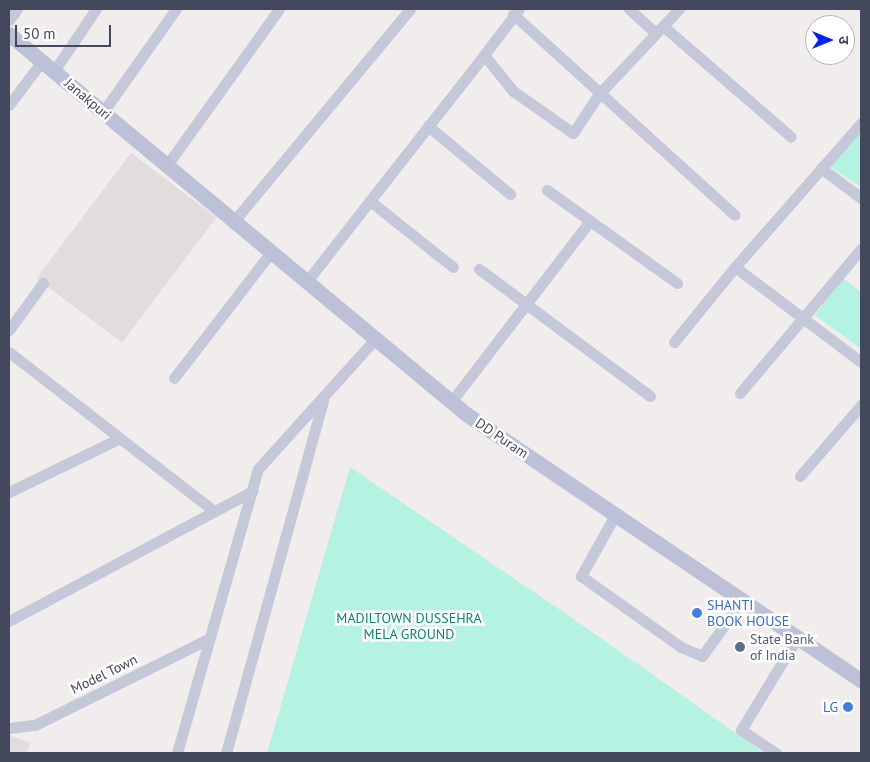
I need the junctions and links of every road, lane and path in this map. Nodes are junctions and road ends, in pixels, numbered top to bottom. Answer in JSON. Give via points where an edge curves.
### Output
{"nodes":[{"id":1,"x":17,"y":9,"type":"edge"},
{"id":2,"x":96,"y":9,"type":"edge"},
{"id":3,"x":176,"y":9,"type":"edge"},
{"id":4,"x":279,"y":9,"type":"edge"},
{"id":5,"x":410,"y":9,"type":"edge"},
{"id":6,"x":629,"y":9,"type":"edge"},
{"id":7,"x":679,"y":9,"type":"edge"},
{"id":8,"x":516,"y":12,"type":"edge"},
{"id":9,"x":9,"y":20,"type":"edge"},
{"id":10,"x":659,"y":30,"type":"junction"},
{"id":11,"x":9,"y":34,"type":"edge"},
{"id":12,"x":484,"y":55,"type":"junction"},
{"id":13,"x":48,"y":66,"type":"junction"},
{"id":14,"x":599,"y":94,"type":"junction"},
{"id":15,"x":9,"y":105,"type":"edge"},
{"id":16,"x":103,"y":112,"type":"junction"},
{"id":17,"x":861,"y":123,"type":"edge"},
{"id":18,"x":428,"y":126,"type":"junction"},
{"id":19,"x":791,"y":137,"type":"dead end"},
{"id":20,"x":167,"y":164,"type":"junction"},
{"id":21,"x":821,"y":168,"type":"junction"},
{"id":22,"x":547,"y":190,"type":"dead end"},
{"id":23,"x":510,"y":194,"type":"dead end"},
{"id":24,"x":861,"y":198,"type":"edge"},
{"id":25,"x":370,"y":201,"type":"junction"},
{"id":26,"x":735,"y":215,"type":"dead end"},
{"id":27,"x":234,"y":221,"type":"junction"},
{"id":28,"x":590,"y":221,"type":"junction"},
{"id":29,"x":861,"y":249,"type":"edge"},
{"id":30,"x":271,"y":252,"type":"junction"},
{"id":31,"x":453,"y":267,"type":"dead end"},
{"id":32,"x":735,"y":267,"type":"junction"},
{"id":33,"x":479,"y":269,"type":"dead end"},
{"id":34,"x":307,"y":281,"type":"junction"},
{"id":35,"x":677,"y":282,"type":"dead end"},
{"id":36,"x":43,"y":283,"type":"dead end"},
{"id":37,"x":526,"y":303,"type":"junction"},
{"id":38,"x":803,"y":318,"type":"junction"},
{"id":39,"x":9,"y":330,"type":"edge"},
{"id":40,"x":375,"y":338,"type":"junction"},
{"id":41,"x":674,"y":342,"type":"dead end"},
{"id":42,"x":9,"y":352,"type":"edge"},
{"id":43,"x":861,"y":362,"type":"edge"},
{"id":44,"x":174,"y":378,"type":"dead end"},
{"id":45,"x":740,"y":393,"type":"dead end"},
{"id":46,"x":324,"y":396,"type":"junction"},
{"id":47,"x":650,"y":396,"type":"dead end"},
{"id":48,"x":451,"y":402,"type":"junction"},
{"id":49,"x":861,"y":405,"type":"edge"},
{"id":50,"x":120,"y":438,"type":"junction"},
{"id":51,"x":800,"y":476,"type":"dead end"},
{"id":52,"x":252,"y":491,"type":"junction"},
{"id":53,"x":9,"y":492,"type":"edge"},
{"id":54,"x":214,"y":511,"type":"junction"},
{"id":55,"x":615,"y":515,"type":"junction"},
{"id":56,"x":742,"y":601,"type":"junction"},
{"id":57,"x":9,"y":620,"type":"edge"},
{"id":58,"x":210,"y":638,"type":"junction"},
{"id":59,"x":797,"y":638,"type":"junction"},
{"id":60,"x":861,"y":680,"type":"edge"},
{"id":61,"x":9,"y":728,"type":"edge"},
{"id":62,"x":177,"y":753,"type":"edge"},
{"id":63,"x":226,"y":753,"type":"edge"},
{"id":64,"x":776,"y":753,"type":"edge"}],
"edges":[{"from":1,"to":9,"type":"street"},
{"from":2,"to":13,"type":"street"},
{"from":3,"to":16,"type":"street"},
{"from":4,"to":20,"type":"street"},
{"from":5,"to":27,"type":"street"},
{"from":6,"to":10,"type":"street"},
{"from":7,"to":10,"type":"street"},
{"from":8,"to":12,"type":"street"},
{"from":8,"to":14,"type":"street"},
{"from":10,"to":14,"type":"street"},
{"from":10,"to":19,"type":"street"},
{"from":11,"to":13,"type":"street","name":"Janakpuri"},
{"from":12,"to":14,"type":"street","via":[[513,91],[573,133]]},
{"from":12,"to":18,"type":"street"},
{"from":13,"to":15,"type":"street"},
{"from":13,"to":16,"type":"street","name":"Janakpuri"},
{"from":14,"to":26,"type":"street"},
{"from":16,"to":20,"type":"street","name":"Janakpuri"},
{"from":17,"to":21,"type":"street"},
{"from":18,"to":23,"type":"street"},
{"from":18,"to":25,"type":"street"},
{"from":20,"to":27,"type":"street","name":"DD Puram"},
{"from":21,"to":24,"type":"street"},
{"from":21,"to":32,"type":"street"},
{"from":22,"to":28,"type":"street"},
{"from":25,"to":31,"type":"street"},
{"from":25,"to":34,"type":"street"},
{"from":27,"to":30,"type":"street","name":"DD Puram"},
{"from":28,"to":35,"type":"street"},
{"from":28,"to":37,"type":"street"},
{"from":29,"to":38,"type":"street"},
{"from":30,"to":34,"type":"street","name":"DD Puram"},
{"from":30,"to":44,"type":"street"},
{"from":32,"to":38,"type":"street"},
{"from":32,"to":41,"type":"street"},
{"from":33,"to":37,"type":"street"},
{"from":34,"to":40,"type":"street","name":"DD Puram"},
{"from":36,"to":39,"type":"street"},
{"from":37,"to":47,"type":"street"},
{"from":37,"to":48,"type":"street"},
{"from":38,"to":43,"type":"street"},
{"from":38,"to":45,"type":"street"},
{"from":40,"to":46,"type":"street"},
{"from":40,"to":48,"type":"street","name":"DD Puram"},
{"from":42,"to":50,"type":"street"},
{"from":46,"to":52,"type":"street","via":[[258,469]]},
{"from":46,"to":63,"type":"street"},
{"from":48,"to":55,"type":"street","name":"DD Puram"},
{"from":49,"to":51,"type":"street"},
{"from":50,"to":53,"type":"street"},
{"from":50,"to":54,"type":"street"},
{"from":52,"to":54,"type":"street"},
{"from":52,"to":58,"type":"street"},
{"from":54,"to":57,"type":"street"},
{"from":55,"to":56,"type":"street","name":"DD Puram"},
{"from":55,"to":56,"type":"street","via":[[581,576],[681,647],[702,656]]},
{"from":56,"to":59,"type":"street","name":"DD Puram"},
{"from":58,"to":61,"type":"street","name":"Model Town","via":[[35,725]]},
{"from":58,"to":62,"type":"street"},
{"from":59,"to":60,"type":"street","name":"DD Puram"},
{"from":59,"to":64,"type":"street","via":[[741,730]]}]}
